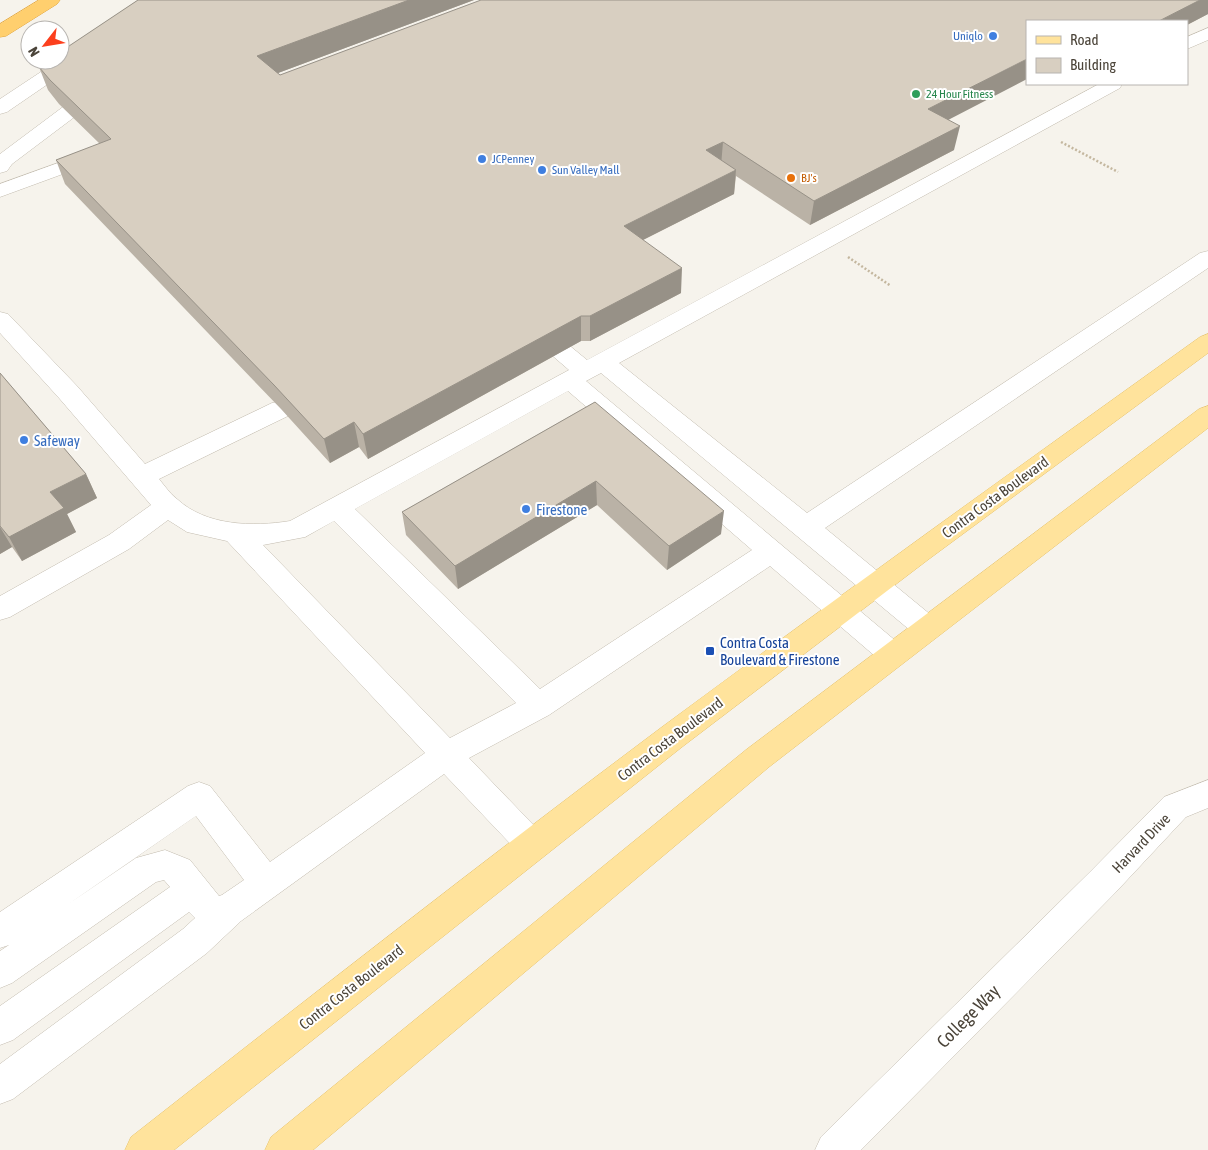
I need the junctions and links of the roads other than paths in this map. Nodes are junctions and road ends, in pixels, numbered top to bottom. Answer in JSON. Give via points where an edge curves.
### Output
{"nodes":[{"id":1,"x":52,"y":0,"type":"edge"},
{"id":2,"x":0,"y":32,"type":"edge"},
{"id":3,"x":1208,"y":33,"type":"edge"},
{"id":4,"x":1188,"y":43,"type":"edge"},
{"id":5,"x":86,"y":50,"type":"edge"},
{"id":6,"x":115,"y":78,"type":"edge"},
{"id":7,"x":1111,"y":85,"type":"edge"},
{"id":8,"x":0,"y":108,"type":"edge"},
{"id":9,"x":107,"y":151,"type":"edge"},
{"id":10,"x":0,"y":167,"type":"edge"},
{"id":11,"x":0,"y":191,"type":"edge"},
{"id":12,"x":1208,"y":258,"type":"edge"},
{"id":13,"x":518,"y":315,"type":"edge"},
{"id":14,"x":0,"y":319,"type":"edge"},
{"id":15,"x":1208,"y":342,"type":"edge"},
{"id":16,"x":586,"y":371,"type":"junction"},
{"id":17,"x":281,"y":409,"type":"edge"},
{"id":18,"x":1208,"y":415,"type":"edge"},
{"id":19,"x":742,"y":476,"type":"junction"},
{"id":20,"x":141,"y":477,"type":"junction"},
{"id":21,"x":708,"y":498,"type":"junction"},
{"id":22,"x":168,"y":507,"type":"junction"},
{"id":23,"x":337,"y":508,"type":"junction"},
{"id":24,"x":806,"y":527,"type":"junction"},
{"id":25,"x":235,"y":533,"type":"junction"},
{"id":26,"x":771,"y":551,"type":"junction"},
{"id":27,"x":874,"y":585,"type":"junction"},
{"id":28,"x":0,"y":609,"type":"edge"},
{"id":29,"x":840,"y":610,"type":"junction"},
{"id":30,"x":927,"y":628,"type":"junction"},
{"id":31,"x":893,"y":655,"type":"junction"},
{"id":32,"x":538,"y":706,"type":"junction"},
{"id":33,"x":445,"y":756,"type":"junction"},
{"id":34,"x":1208,"y":794,"type":"edge"},
{"id":35,"x":532,"y":845,"type":"junction"},
{"id":36,"x":1103,"y":882,"type":"joint"},
{"id":37,"x":267,"y":884,"type":"junction"},
{"id":38,"x":193,"y":890,"type":"junction"},
{"id":39,"x":229,"y":910,"type":"junction"},
{"id":40,"x":0,"y":932,"type":"edge"},
{"id":41,"x":0,"y":970,"type":"edge"},
{"id":42,"x":0,"y":1027,"type":"edge"},
{"id":43,"x":0,"y":1086,"type":"edge"},
{"id":44,"x":297,"y":1145,"type":"edge"},
{"id":45,"x":144,"y":1150,"type":"edge"},
{"id":46,"x":834,"y":1150,"type":"edge"}],
"edges":[{"from":1,"to":2,"type":"highway"},
{"from":3,"to":4,"type":"street"},
{"from":5,"to":8,"type":"street"},
{"from":6,"to":10,"type":"street"},
{"from":7,"to":16,"type":"street"},
{"from":9,"to":11,"type":"street"},
{"from":12,"to":24,"type":"street"},
{"from":13,"to":16,"type":"street","via":[[530,336]]},
{"from":14,"to":20,"type":"street"},
{"from":15,"to":27,"type":"main road","name":"Contra Costa Boulevard"},
{"from":16,"to":19,"type":"street"},
{"from":16,"to":21,"type":"street"},
{"from":16,"to":23,"type":"street"},
{"from":17,"to":20,"type":"street"},
{"from":18,"to":30,"type":"main road"},
{"from":19,"to":21,"type":"street"},
{"from":19,"to":24,"type":"street"},
{"from":20,"to":22,"type":"street"},
{"from":21,"to":26,"type":"street"},
{"from":22,"to":25,"type":"street","via":[[196,525]]},
{"from":22,"to":28,"type":"street","via":[[119,542]]},
{"from":23,"to":25,"type":"street","via":[[296,530],[268,535]]},
{"from":23,"to":32,"type":"street"},
{"from":24,"to":27,"type":"street"},
{"from":25,"to":33,"type":"street"},
{"from":26,"to":29,"type":"street"},
{"from":26,"to":32,"type":"street"},
{"from":27,"to":29,"type":"main road","name":"Contra Costa Boulevard"},
{"from":27,"to":30,"type":"street"},
{"from":29,"to":31,"type":"street"},
{"from":29,"to":35,"type":"main road","name":"Contra Costa Boulevard"},
{"from":30,"to":31,"type":"main road"},
{"from":31,"to":44,"type":"main road","via":[[758,758]]},
{"from":32,"to":33,"type":"street"},
{"from":33,"to":35,"type":"street"},
{"from":33,"to":37,"type":"street"},
{"from":34,"to":36,"type":"street","name":"Harvard Drive","via":[[1175,807]]},
{"from":35,"to":45,"type":"main road","name":"Contra Costa Boulevard"},
{"from":36,"to":46,"type":"street","name":"College Way"},
{"from":37,"to":39,"type":"street"},
{"from":37,"to":40,"type":"street","via":[[199,796]]},
{"from":38,"to":39,"type":"street","via":[[204,905],[215,912]]},
{"from":38,"to":41,"type":"street","via":[[178,871],[165,864],[148,869]]},
{"from":38,"to":42,"type":"street"},
{"from":39,"to":43,"type":"street","via":[[196,941]]}]}
